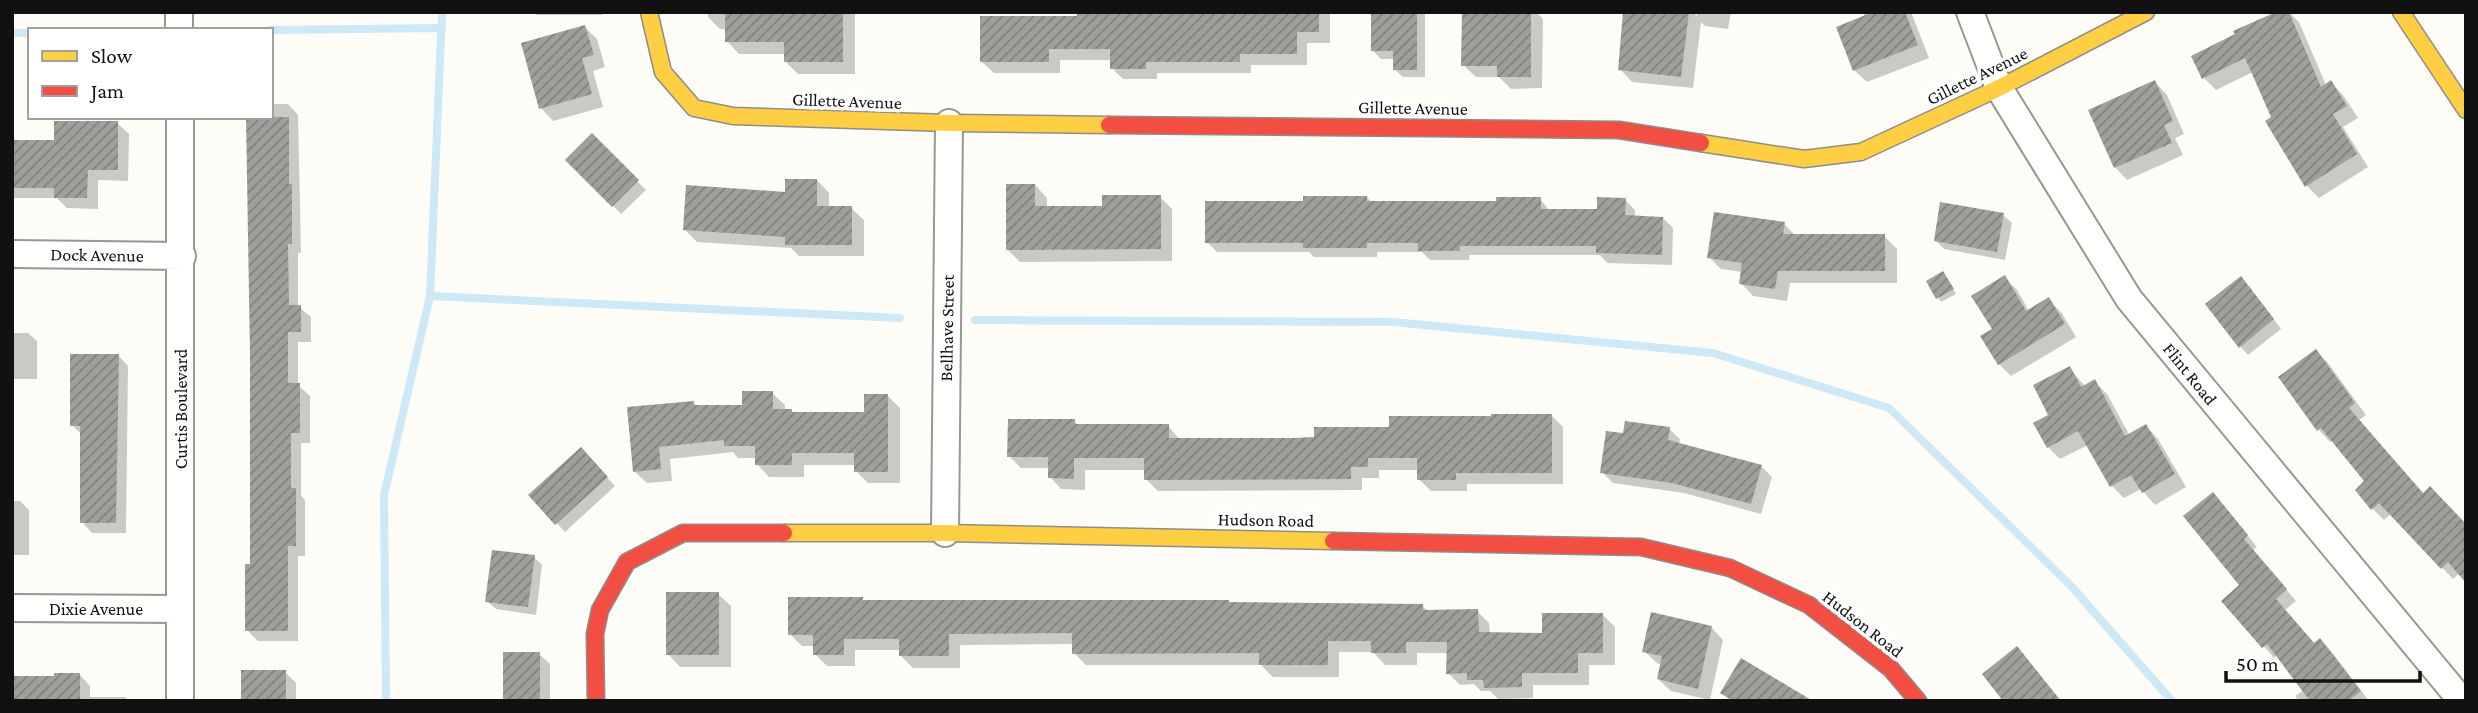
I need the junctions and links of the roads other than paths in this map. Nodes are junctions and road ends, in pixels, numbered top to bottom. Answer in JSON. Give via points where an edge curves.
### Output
{"nodes":[{"id":1,"x":649,"y":12,"type":"edge"},
{"id":2,"x":1970,"y":12,"type":"edge"},
{"id":3,"x":2146,"y":12,"type":"edge"},
{"id":4,"x":2401,"y":12,"type":"edge"},
{"id":5,"x":1999,"y":88,"type":"junction"},
{"id":6,"x":2466,"y":110,"type":"edge"},
{"id":7,"x":180,"y":119,"type":"edge"},
{"id":8,"x":949,"y":123,"type":"junction"},
{"id":9,"x":12,"y":254,"type":"edge"},
{"id":10,"x":182,"y":256,"type":"junction"},
{"id":11,"x":945,"y":533,"type":"junction"},
{"id":12,"x":12,"y":608,"type":"edge"},
{"id":13,"x":180,"y":610,"type":"junction"},
{"id":14,"x":180,"y":701,"type":"edge"},
{"id":15,"x":596,"y":701,"type":"edge"},
{"id":16,"x":1918,"y":701,"type":"edge"},
{"id":17,"x":2462,"y":701,"type":"edge"}],
"edges":[{"from":1,"to":8,"type":"street","name":"Gillette Avenue","via":[[663,72],[694,108],[733,116]]},
{"from":2,"to":5,"type":"street","name":"Flint Road"},
{"from":3,"to":5,"type":"street","name":"Gillette Avenue"},
{"from":4,"to":6,"type":"street"},
{"from":5,"to":8,"type":"street","name":"Gillette Avenue","via":[[1861,152],[1804,159],[1619,130]]},
{"from":5,"to":17,"type":"street","name":"Flint Road","via":[[2130,299]]},
{"from":7,"to":10,"type":"street","name":"Curtis Boulevard"},
{"from":8,"to":11,"type":"street","name":"Bellhave Street"},
{"from":9,"to":10,"type":"street","name":"Dock Avenue"},
{"from":10,"to":13,"type":"street","name":"Curtis Boulevard"},
{"from":11,"to":15,"type":"street","name":"Hudson Road","via":[[683,533],[627,562],[600,610],[595,634]]},
{"from":11,"to":16,"type":"street","name":"Hudson Road","via":[[1641,547],[1730,568],[1809,605],[1892,669]]},
{"from":12,"to":13,"type":"street","name":"Dixie Avenue"},
{"from":13,"to":14,"type":"street","name":"Curtis Boulevard"}]}
